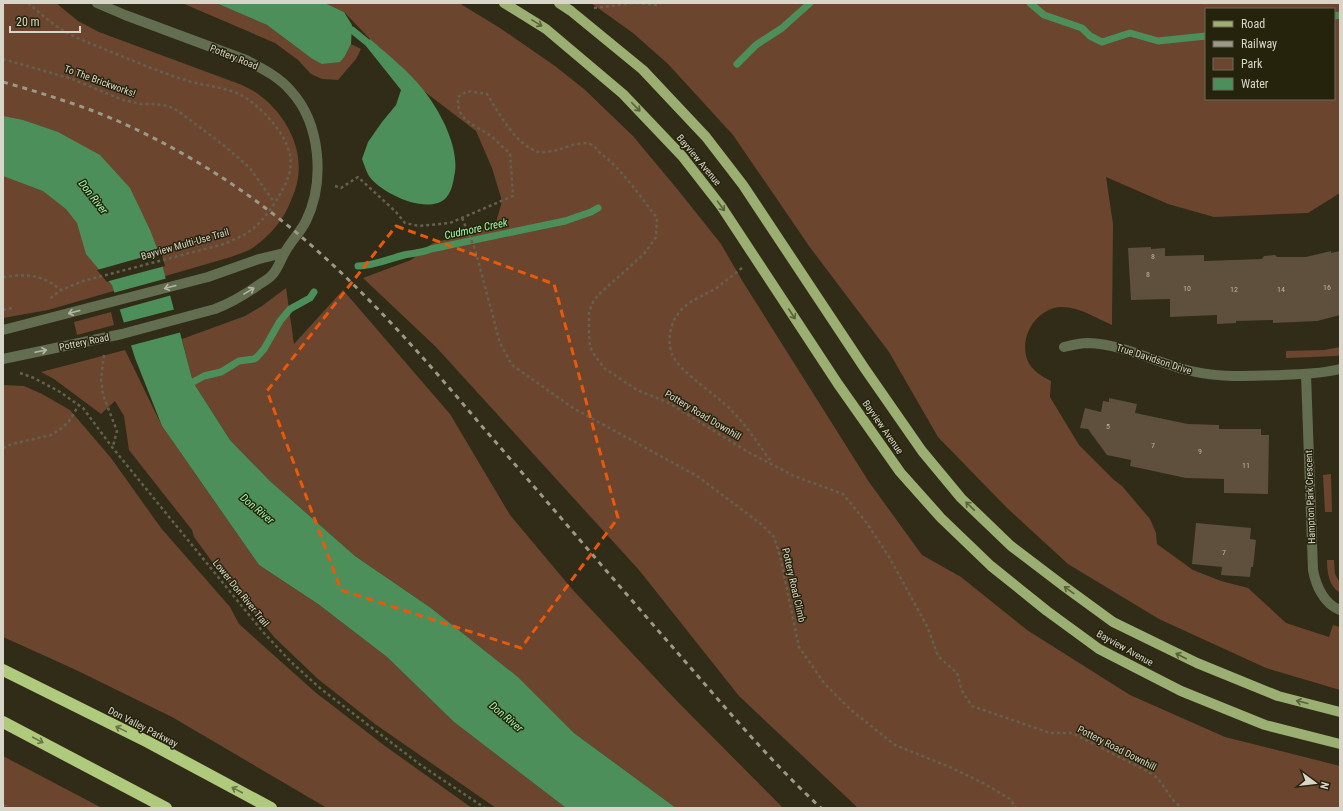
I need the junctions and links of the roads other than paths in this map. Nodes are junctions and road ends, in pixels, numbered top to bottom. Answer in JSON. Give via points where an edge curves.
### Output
{"nodes":[{"id":1,"x":97,"y":3,"type":"edge"},
{"id":2,"x":504,"y":3,"type":"edge"},
{"id":3,"x":559,"y":3,"type":"edge"},
{"id":4,"x":284,"y":253,"type":"junction"},
{"id":5,"x":3,"y":330,"type":"edge"},
{"id":6,"x":1064,"y":346,"type":"dead end"},
{"id":7,"x":3,"y":359,"type":"edge"},
{"id":8,"x":1340,"y":369,"type":"edge"},
{"id":9,"x":1306,"y":374,"type":"junction"},
{"id":10,"x":1340,"y":610,"type":"edge"},
{"id":11,"x":3,"y":670,"type":"edge"},
{"id":12,"x":1340,"y":712,"type":"edge"},
{"id":13,"x":3,"y":722,"type":"edge"},
{"id":14,"x":1340,"y":744,"type":"edge"},
{"id":15,"x":166,"y":808,"type":"edge"},
{"id":16,"x":271,"y":808,"type":"edge"}],
"edges":[{"from":1,"to":4,"type":"street","name":"Pottery Road","via":[[246,60],[280,80],[292,92],[312,130],[318,170],[313,202],[306,221]]},
{"from":2,"to":14,"type":"main road","name":"Bayview Avenue","one_way":true,"via":[[546,29],[624,94],[682,156],[721,206],[838,384],[900,472],[941,518],[991,566],[1047,612],[1099,649],[1181,691],[1265,725]]},
{"from":12,"to":3,"type":"main road","name":"Bayview Avenue","one_way":true,"via":[[1278,696],[1197,663],[1114,622],[1011,546],[961,498],[922,451],[865,370],[743,185],[706,137],[643,70]]},
{"from":4,"to":5,"type":"street","one_way":true,"via":[[208,277]]},
{"from":7,"to":4,"type":"street","name":"Pottery Road","one_way":true,"via":[[122,334],[214,309],[272,276]]},
{"from":6,"to":9,"type":"street","name":"True Davidson Drive","via":[[1087,343],[1113,346],[1191,372],[1212,375]]},
{"from":8,"to":9,"type":"street","name":"True Davidson Drive"},
{"from":9,"to":10,"type":"street","name":"Hampton Park Crescent","via":[[1312,570],[1320,592],[1333,607]]},
{"from":16,"to":11,"type":"highway","name":"Don Valley Parkway","one_way":true,"via":[[148,742]]},
{"from":13,"to":15,"type":"highway","one_way":true}]}
